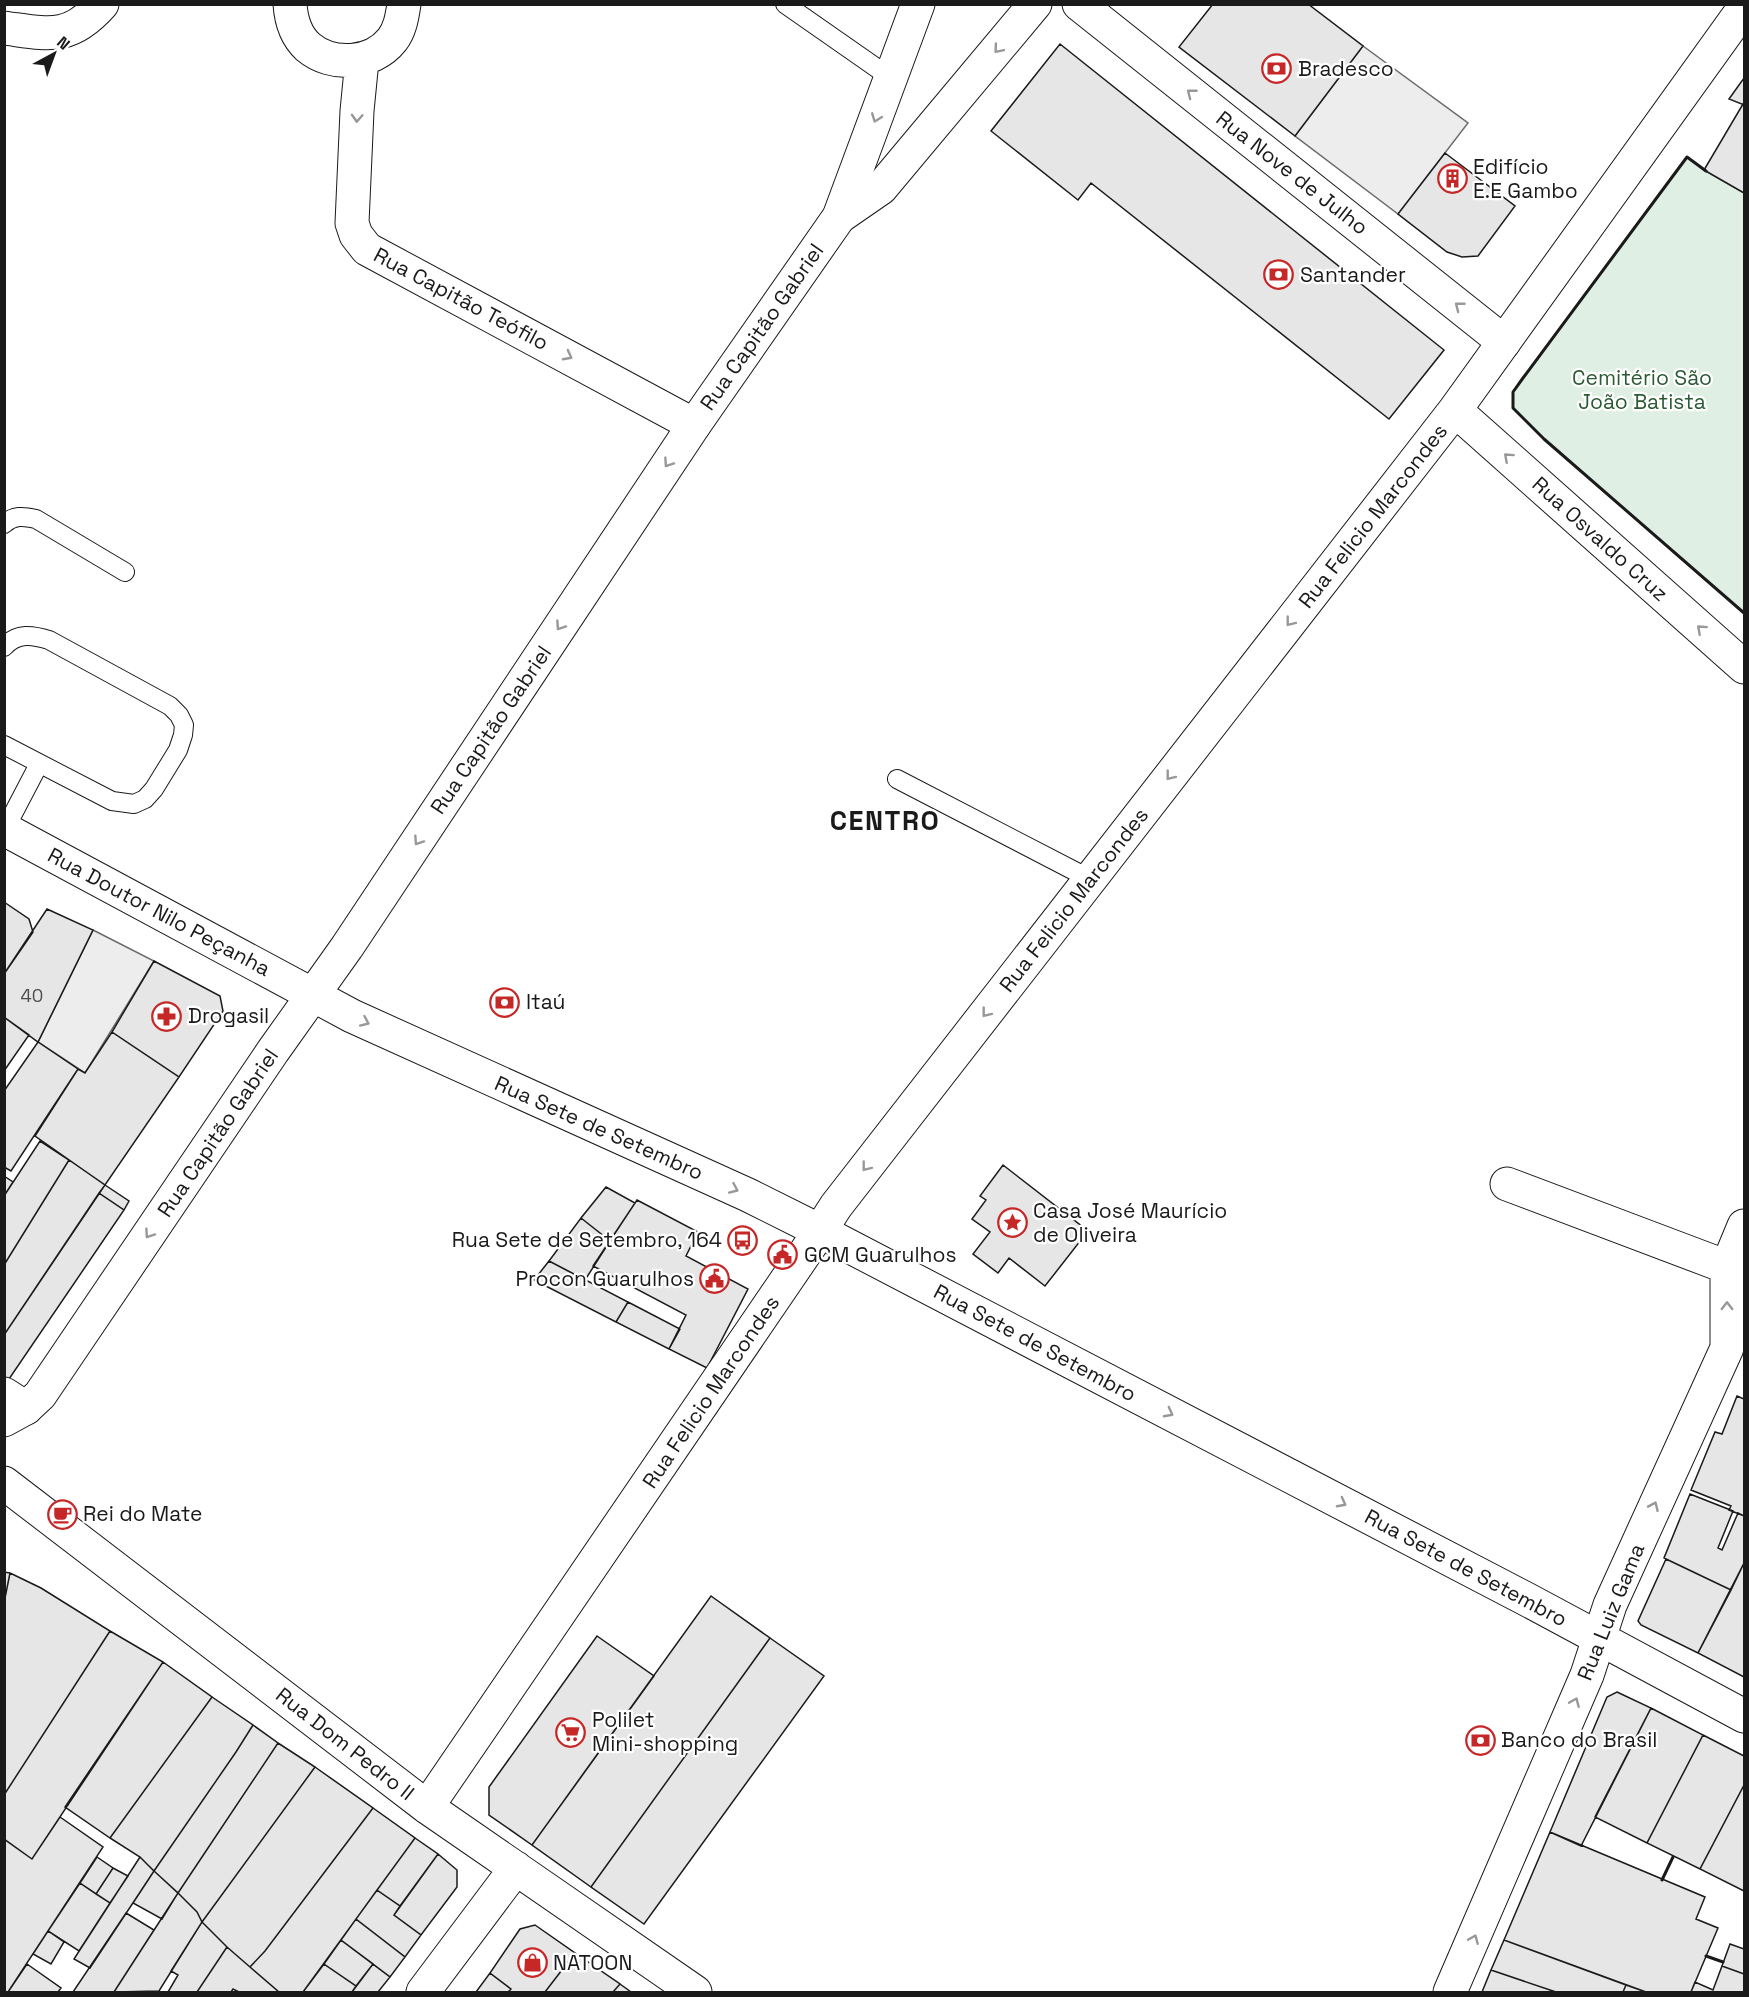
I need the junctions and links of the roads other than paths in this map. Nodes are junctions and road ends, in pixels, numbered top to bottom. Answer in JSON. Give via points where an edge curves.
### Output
{"nodes":[{"id":1,"x":102,"y":4,"type":"edge"},
{"id":2,"x":404,"y":4,"type":"edge"},
{"id":3,"x":785,"y":4,"type":"edge"},
{"id":4,"x":918,"y":4,"type":"edge"},
{"id":5,"x":1035,"y":4,"type":"edge"},
{"id":6,"x":1078,"y":4,"type":"edge"},
{"id":7,"x":1744,"y":8,"type":"edge"},
{"id":8,"x":286,"y":10,"type":"edge"},
{"id":9,"x":4,"y":28,"type":"edge"},
{"id":10,"x":362,"y":60,"type":"junction"},
{"id":11,"x":891,"y":78,"type":"junction"},
{"id":12,"x":839,"y":217,"type":"junction"},
{"id":13,"x":1504,"y":342,"type":"junction"},
{"id":14,"x":1455,"y":410,"type":"junction"},
{"id":15,"x":694,"y":425,"type":"junction"},
{"id":16,"x":4,"y":524,"type":"edge"},
{"id":17,"x":125,"y":572,"type":"dead end"},
{"id":18,"x":4,"y":646,"type":"edge"},
{"id":19,"x":1744,"y":667,"type":"edge"},
{"id":20,"x":4,"y":745,"type":"edge"},
{"id":21,"x":44,"y":766,"type":"junction"},
{"id":22,"x":897,"y":779,"type":"dead end"},
{"id":23,"x":8,"y":831,"type":"edge"},
{"id":24,"x":1090,"y":879,"type":"junction"},
{"id":25,"x":313,"y":995,"type":"junction"},
{"id":26,"x":1507,"y":1184,"type":"dead end"},
{"id":27,"x":1744,"y":1226,"type":"edge"},
{"id":28,"x":820,"y":1231,"type":"junction"},
{"id":29,"x":1727,"y":1267,"type":"junction"},
{"id":30,"x":1736,"y":1351,"type":"edge"},
{"id":31,"x":12,"y":1407,"type":"edge"},
{"id":32,"x":4,"y":1483,"type":"edge"},
{"id":33,"x":1599,"y":1638,"type":"junction"},
{"id":34,"x":1744,"y":1716,"type":"edge"},
{"id":35,"x":427,"y":1807,"type":"junction"},
{"id":36,"x":516,"y":1868,"type":"junction"},
{"id":37,"x":423,"y":1992,"type":"edge"},
{"id":38,"x":695,"y":1992,"type":"edge"},
{"id":39,"x":1450,"y":1992,"type":"edge"}],
"edges":[{"from":1,"to":9,"type":"street","via":[[88,20],[71,30],[46,34]]},
{"from":2,"to":10,"type":"street","via":[[393,39]]},
{"from":3,"to":11,"type":"lane"},
{"from":4,"to":11,"type":"street","name":"Rua Capitão Gabriel"},
{"from":5,"to":12,"type":"street","one_way":true,"via":[[881,188]]},
{"from":13,"to":6,"type":"street","name":"Rua Nove de Julho","one_way":true},
{"from":7,"to":13,"type":"street","name":"Rua Felicio Marcondes"},
{"from":8,"to":10,"type":"street","via":[[307,46],[333,60]]},
{"from":10,"to":15,"type":"street","name":"Rua Capitão Teófilo","one_way":true,"via":[[352,223],[356,236],[367,249]]},
{"from":11,"to":12,"type":"street","name":"Rua Capitão Gabriel","one_way":true},
{"from":12,"to":15,"type":"street","name":"Rua Capitão Gabriel"},
{"from":13,"to":14,"type":"street","name":"Rua Felicio Marcondes"},
{"from":19,"to":14,"type":"street","name":"Rua Osvaldo Cruz","one_way":true},
{"from":14,"to":24,"type":"street","name":"Rua Felicio Marcondes","one_way":true},
{"from":15,"to":25,"type":"street","name":"Rua Capitão Gabriel","one_way":true},
{"from":16,"to":17,"type":"lane","via":[[22,515],[36,519]]},
{"from":18,"to":21,"type":"lane","via":[[21,636],[50,640],[170,706],[184,725],[178,750],[154,789],[134,804],[112,801]]},
{"from":20,"to":21,"type":"lane"},
{"from":21,"to":23,"type":"lane"},
{"from":22,"to":24,"type":"lane"},
{"from":23,"to":25,"type":"street","name":"Rua Doutor Nilo Peçanha"},
{"from":24,"to":28,"type":"street","name":"Rua Felicio Marcondes","one_way":true},
{"from":25,"to":28,"type":"street","name":"Rua Sete de Setembro","one_way":true},
{"from":25,"to":31,"type":"street","name":"Rua Capitão Gabriel","one_way":true,"via":[[40,1395]]},
{"from":26,"to":29,"type":"street"},
{"from":27,"to":29,"type":"street","name":"Rua Luiz Gama"},
{"from":28,"to":33,"type":"street","name":"Rua Sete de Setembro","one_way":true},
{"from":28,"to":35,"type":"street","name":"Rua Felicio Marcondes"},
{"from":30,"to":29,"type":"street","name":"Rua Luiz Gama","one_way":true},
{"from":33,"to":30,"type":"street","name":"Rua Luiz Gama","one_way":true,"via":[[1610,1605]]},
{"from":32,"to":35,"type":"street","name":"Rua Dom Pedro II"},
{"from":33,"to":34,"type":"street","name":"Rua Sete de Setembro"},
{"from":39,"to":33,"type":"street","name":"Rua Luiz Gama","one_way":true,"via":[[1587,1675]]},
{"from":35,"to":36,"type":"street","name":"Rua Dom Pedro II"},
{"from":36,"to":37,"type":"street"},
{"from":36,"to":38,"type":"street","name":"Rua Dom Pedro II"}]}
